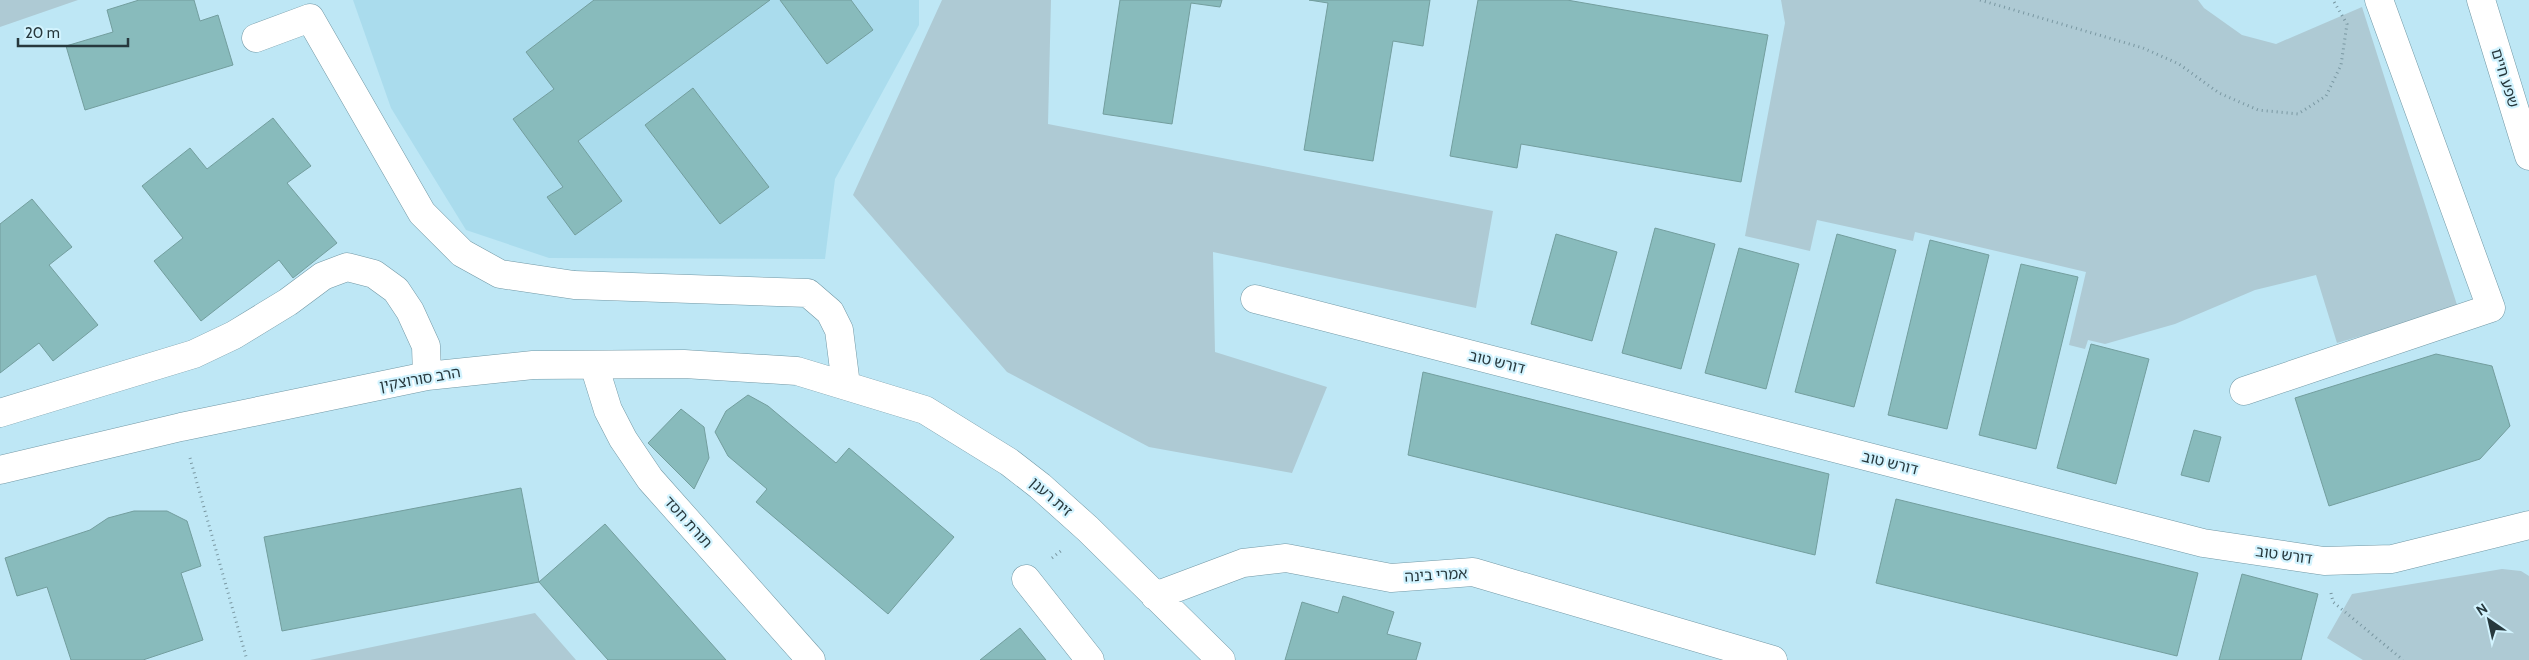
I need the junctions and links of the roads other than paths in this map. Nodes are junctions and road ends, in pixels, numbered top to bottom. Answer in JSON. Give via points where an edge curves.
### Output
{"nodes":[{"id":1,"x":2379,"y":0,"type":"edge"},
{"id":2,"x":2481,"y":0,"type":"edge"},
{"id":3,"x":256,"y":38,"type":"dead end"},
{"id":4,"x":2529,"y":156,"type":"edge"},
{"id":5,"x":1255,"y":299,"type":"dead end"},
{"id":6,"x":594,"y":365,"type":"junction"},
{"id":7,"x":428,"y":376,"type":"junction"},
{"id":8,"x":846,"y":385,"type":"junction"},
{"id":9,"x":2244,"y":391,"type":"dead end"},
{"id":10,"x":0,"y":413,"type":"edge"},
{"id":11,"x":0,"y":470,"type":"edge"},
{"id":12,"x":2529,"y":525,"type":"edge"},
{"id":13,"x":1026,"y":579,"type":"road end"},
{"id":14,"x":1155,"y":596,"type":"junction"},
{"id":15,"x":811,"y":660,"type":"edge"},
{"id":16,"x":1090,"y":660,"type":"edge"},
{"id":17,"x":1221,"y":660,"type":"edge"},
{"id":18,"x":1773,"y":660,"type":"edge"}],
"edges":[{"from":1,"to":9,"type":"street","via":[[2491,308]]},
{"from":2,"to":4,"type":"street","name":"שפע חיים"},
{"from":3,"to":8,"type":"street","via":[[310,18],[422,213],[462,253],[500,274],[574,284],[808,294],[830,312],[839,330]]},
{"from":5,"to":12,"type":"street","name":"דורש טוב","via":[[2203,543],[2324,561],[2392,559]]},
{"from":6,"to":7,"type":"street","name":"הרב סורוצקין","via":[[533,365]]},
{"from":6,"to":8,"type":"street","name":"הרב סורוצקין","via":[[684,364],[797,371]]},
{"from":6,"to":15,"type":"street","name":"תורת חסד","via":[[608,410],[650,479]]},
{"from":7,"to":10,"type":"street","via":[[426,346],[396,290],[374,274],[347,267],[323,276],[234,335],[194,354]]},
{"from":7,"to":11,"type":"street","name":"הרב סורוצקין"},
{"from":8,"to":14,"type":"street","name":"זית רענן","via":[[925,410],[1009,462],[1088,529]]},
{"from":13,"to":16,"type":"street"},
{"from":14,"to":17,"type":"street","name":"זית רענן"},
{"from":14,"to":18,"type":"street","name":"אמרי בינה","via":[[1243,563],[1286,558],[1391,578],[1473,572]]}]}
